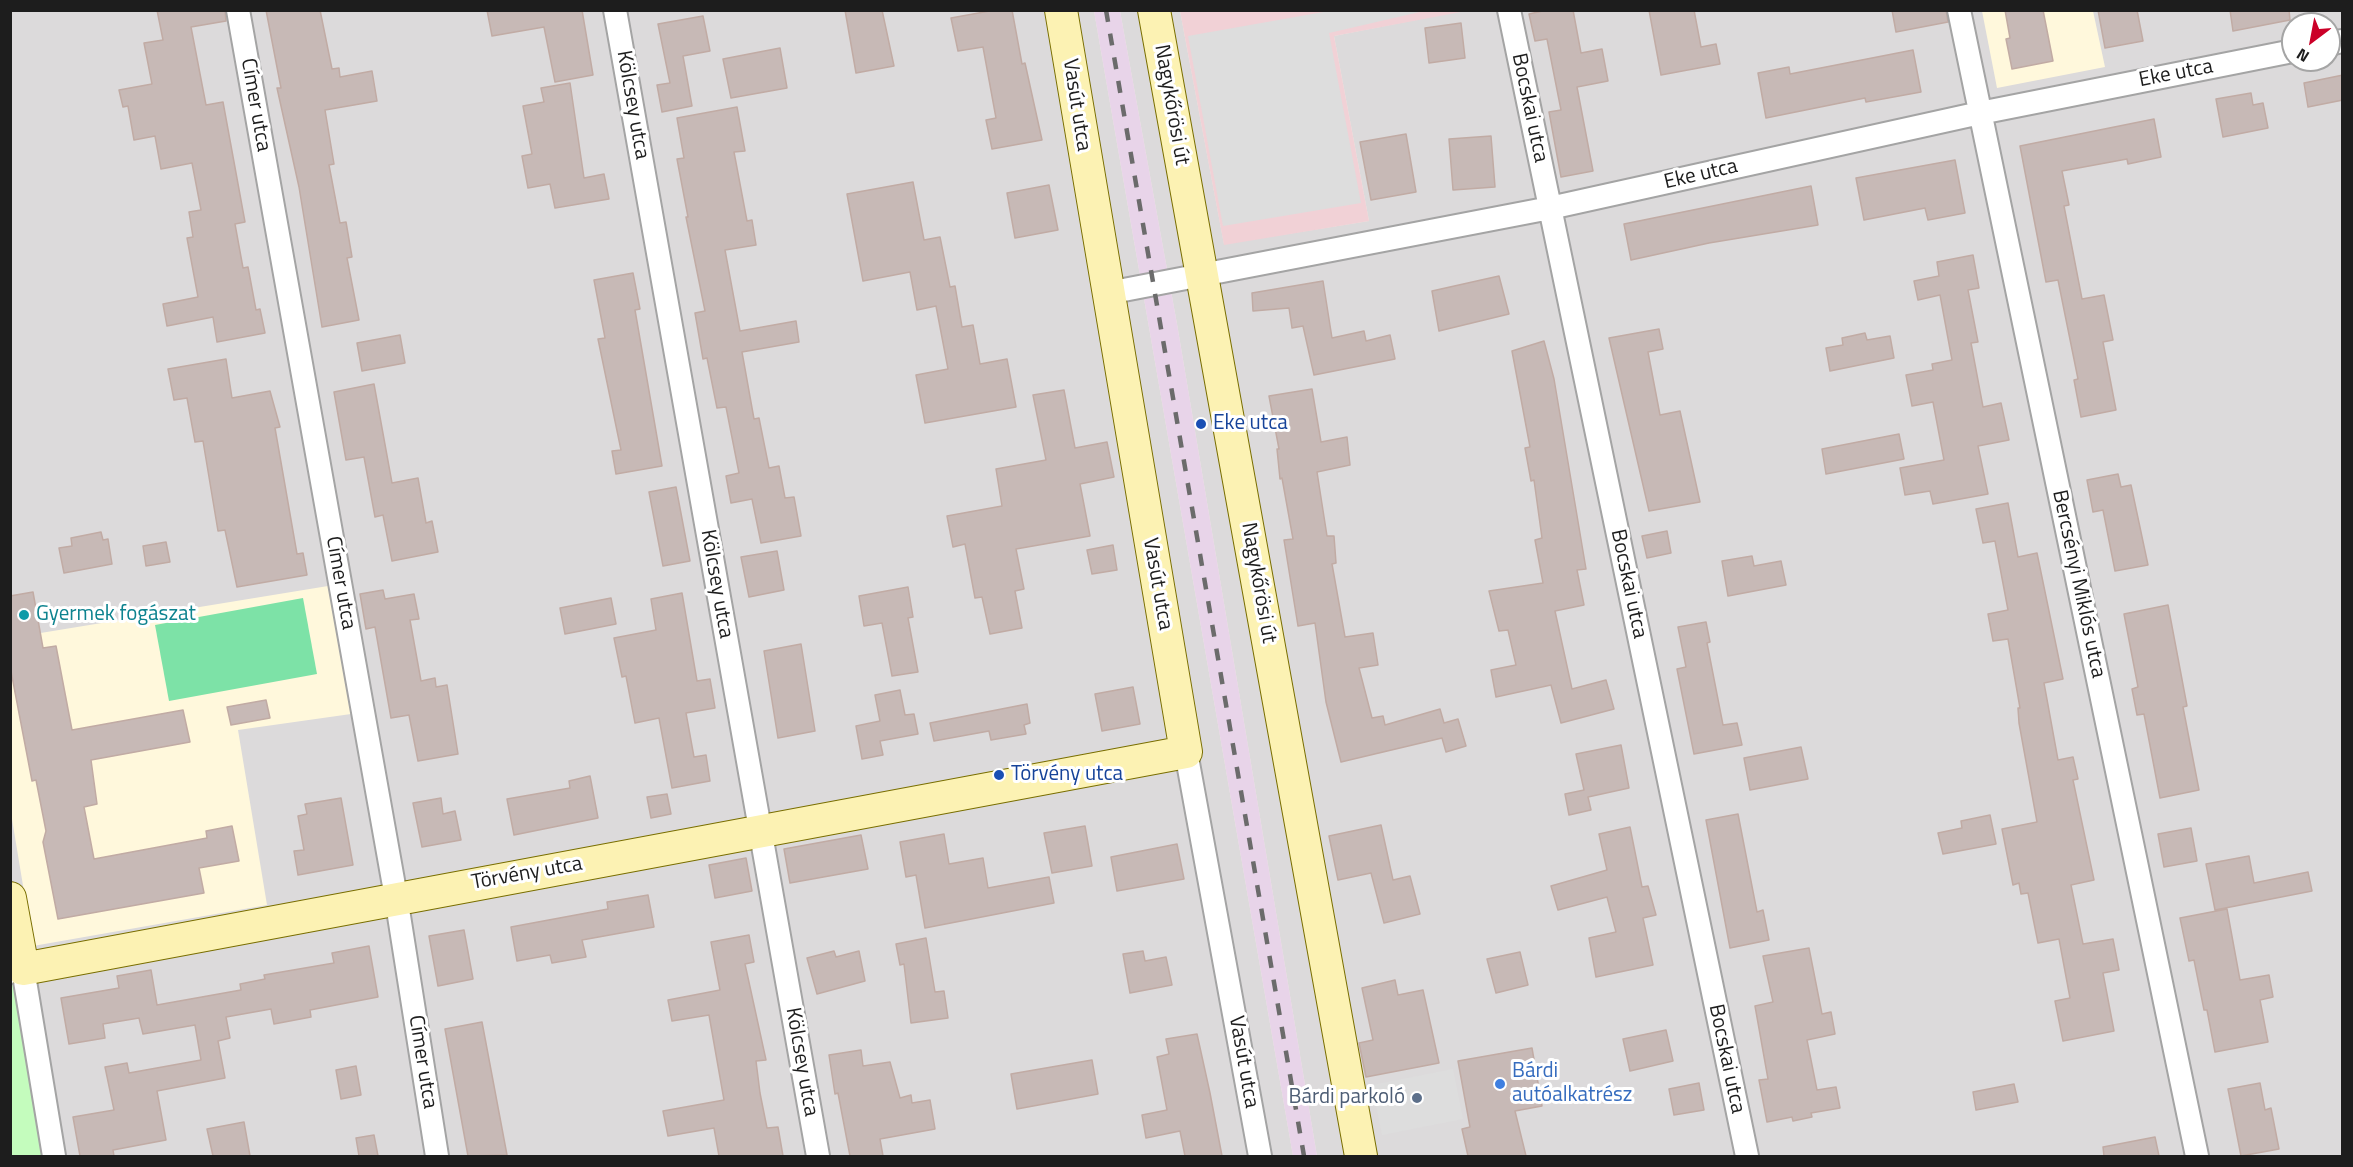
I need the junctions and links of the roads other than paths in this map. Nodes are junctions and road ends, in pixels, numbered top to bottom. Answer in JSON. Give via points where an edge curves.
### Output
{"nodes":[{"id":1,"x":238,"y":10,"type":"edge"},
{"id":2,"x":615,"y":10,"type":"edge"},
{"id":3,"x":1061,"y":10,"type":"edge"},
{"id":4,"x":1154,"y":10,"type":"edge"},
{"id":5,"x":1509,"y":10,"type":"edge"},
{"id":6,"x":1959,"y":10,"type":"edge"},
{"id":7,"x":2281,"y":53,"type":"edge"},
{"id":8,"x":1980,"y":112,"type":"junction"},
{"id":9,"x":1550,"y":208,"type":"junction"},
{"id":10,"x":1202,"y":276,"type":"junction"},
{"id":11,"x":1108,"y":293,"type":"junction"},
{"id":12,"x":1186,"y":752,"type":"junction"},
{"id":13,"x":760,"y":833,"type":"junction"},
{"id":14,"x":396,"y":897,"type":"junction"},
{"id":15,"x":10,"y":898,"type":"edge"},
{"id":16,"x":17,"y":971,"type":"edge"},
{"id":17,"x":54,"y":1156,"type":"edge"},
{"id":18,"x":437,"y":1156,"type":"edge"},
{"id":19,"x":818,"y":1156,"type":"edge"},
{"id":20,"x":1260,"y":1156,"type":"edge"},
{"id":21,"x":1361,"y":1156,"type":"edge"},
{"id":22,"x":1747,"y":1156,"type":"edge"},
{"id":23,"x":2198,"y":1156,"type":"edge"}],
"edges":[{"from":1,"to":14,"type":"street","name":"Címer utca"},
{"from":2,"to":13,"type":"street","name":"Kölcsey utca"},
{"from":3,"to":11,"type":"street","name":"Vasút utca"},
{"from":4,"to":10,"type":"street","name":"Nagykőrösi út"},
{"from":5,"to":9,"type":"street","name":"Bocskai utca"},
{"from":6,"to":8,"type":"street","name":"Bercsényi Miklós utca"},
{"from":7,"to":8,"type":"street","name":"Eke utca"},
{"from":8,"to":9,"type":"street","name":"Eke utca"},
{"from":8,"to":23,"type":"street","name":"Bercsényi Miklós utca"},
{"from":9,"to":10,"type":"street","name":"Eke utca"},
{"from":9,"to":22,"type":"street","name":"Bocskai utca"},
{"from":10,"to":11,"type":"street","name":"Eke utca"},
{"from":10,"to":21,"type":"street","name":"Nagykőrösi út"},
{"from":11,"to":12,"type":"street","name":"Vasút utca"},
{"from":12,"to":13,"type":"street","name":"Törvény utca"},
{"from":12,"to":20,"type":"street","name":"Vasút utca"},
{"from":13,"to":14,"type":"street","name":"Törvény utca"},
{"from":13,"to":19,"type":"street","name":"Kölcsey utca"},
{"from":14,"to":16,"type":"street","name":"Törvény utca"},
{"from":14,"to":18,"type":"street","name":"Címer utca"},
{"from":15,"to":16,"type":"street"},
{"from":16,"to":17,"type":"street"}]}
